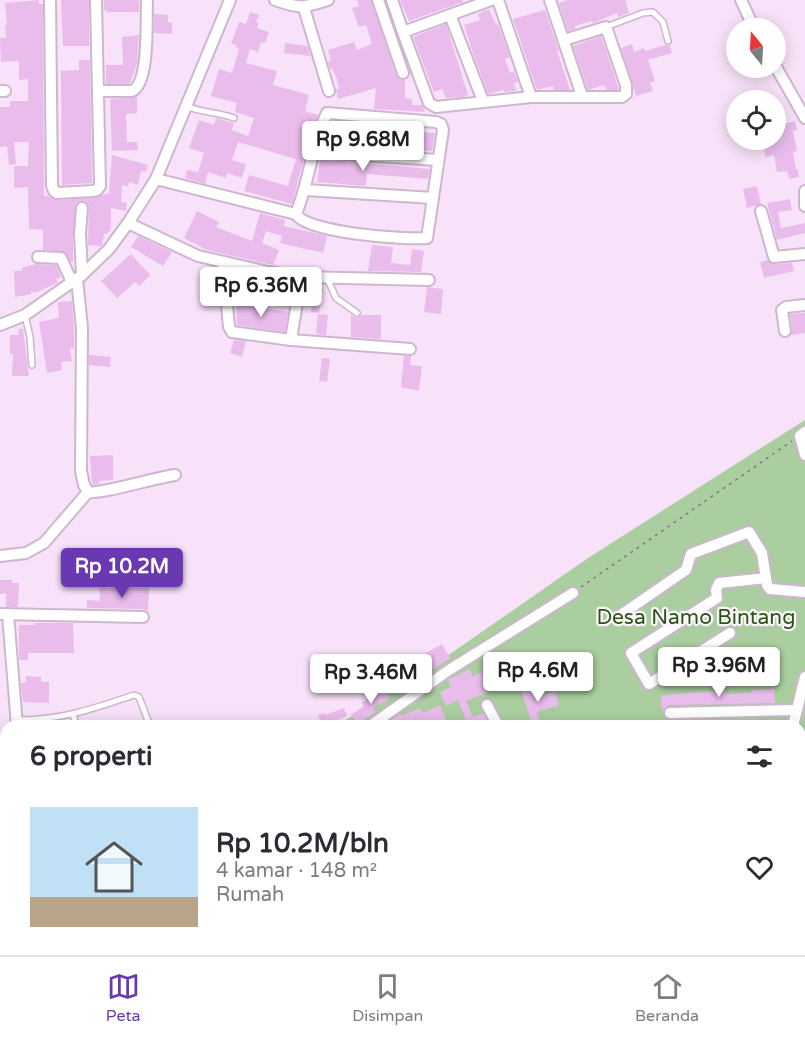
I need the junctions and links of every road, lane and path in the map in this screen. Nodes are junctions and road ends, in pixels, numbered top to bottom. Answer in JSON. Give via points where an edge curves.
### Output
{"nodes":[{"id":1,"x":50,"y":0,"type":"edge"},
{"id":2,"x":96,"y":0,"type":"edge"},
{"id":3,"x":147,"y":0,"type":"edge"},
{"id":4,"x":230,"y":0,"type":"edge"},
{"id":5,"x":275,"y":0,"type":"edge"},
{"id":6,"x":328,"y":0,"type":"edge"},
{"id":7,"x":378,"y":0,"type":"edge"},
{"id":8,"x":392,"y":0,"type":"edge"},
{"id":9,"x":491,"y":0,"type":"edge"},
{"id":10,"x":498,"y":0,"type":"edge"},
{"id":11,"x":741,"y":0,"type":"edge"},
{"id":12,"x":554,"y":1,"type":"edge"},
{"id":13,"x":299,"y":5,"type":"edge"},
{"id":14,"x":450,"y":15,"type":"junction"},
{"id":15,"x":749,"y":18,"type":"edge"},
{"id":16,"x":606,"y":27,"type":"junction"},
{"id":17,"x":403,"y":32,"type":"junction"},
{"id":18,"x":564,"y":40,"type":"junction"},
{"id":19,"x":668,"y":41,"type":"dead end"},
{"id":20,"x":403,"y":74,"type":"dead end"},
{"id":21,"x":782,"y":78,"type":"edge"},
{"id":22,"x":98,"y":91,"type":"junction"},
{"id":23,"x":329,"y":91,"type":"dead end"},
{"id":24,"x":582,"y":96,"type":"junction"},
{"id":25,"x":531,"y":97,"type":"junction"},
{"id":26,"x":483,"y":101,"type":"junction"},
{"id":27,"x":186,"y":106,"type":"junction"},
{"id":28,"x":234,"y":118,"type":"dead end"},
{"id":29,"x":805,"y":118,"type":"edge"},
{"id":30,"x":314,"y":152,"type":"junction"},
{"id":31,"x":438,"y":160,"type":"junction"},
{"id":32,"x":156,"y":179,"type":"junction"},
{"id":33,"x":306,"y":190,"type":"junction"},
{"id":34,"x":805,"y":191,"type":"edge"},
{"id":35,"x":433,"y":198,"type":"junction"},
{"id":36,"x":805,"y":206,"type":"edge"},
{"id":37,"x":82,"y":208,"type":"dead end"},
{"id":38,"x":760,"y":211,"type":"dead end"},
{"id":39,"x":296,"y":214,"type":"junction"},
{"id":40,"x":128,"y":223,"type":"junction"},
{"id":41,"x":805,"y":254,"type":"edge"},
{"id":42,"x":38,"y":257,"type":"dead end"},
{"id":43,"x":223,"y":262,"type":"junction"},
{"id":44,"x":301,"y":277,"type":"junction"},
{"id":45,"x":327,"y":278,"type":"junction"},
{"id":46,"x":77,"y":279,"type":"junction"},
{"id":47,"x":429,"y":280,"type":"dead end"},
{"id":48,"x":805,"y":305,"type":"edge"},
{"id":49,"x":357,"y":313,"type":"dead end"},
{"id":50,"x":25,"y":315,"type":"junction"},
{"id":51,"x":0,"y":325,"type":"edge"},
{"id":52,"x":785,"y":331,"type":"dead end"},
{"id":53,"x":291,"y":340,"type":"junction"},
{"id":54,"x":410,"y":349,"type":"dead end"},
{"id":55,"x":32,"y":365,"type":"dead end"},
{"id":56,"x":802,"y":434,"type":"edge"},
{"id":57,"x":805,"y":455,"type":"edge"},
{"id":58,"x":174,"y":475,"type":"dead end"},
{"id":59,"x":88,"y":492,"type":"junction"},
{"id":60,"x":0,"y":556,"type":"edge"},
{"id":61,"x":766,"y":578,"type":"junction"},
{"id":62,"x":805,"y":592,"type":"edge"},
{"id":63,"x":573,"y":593,"type":"joint"},
{"id":64,"x":4,"y":614,"type":"edge"},
{"id":65,"x":622,"y":614,"type":"dead end"},
{"id":66,"x":143,"y":617,"type":"dead end"},
{"id":67,"x":730,"y":633,"type":"dead end"},
{"id":68,"x":805,"y":677,"type":"edge"},
{"id":69,"x":487,"y":705,"type":"dead end"},
{"id":70,"x":795,"y":710,"type":"junction"},
{"id":71,"x":670,"y":713,"type":"dead end"},
{"id":72,"x":73,"y":715,"type":"junction"},
{"id":73,"x":16,"y":720,"type":"edge"},
{"id":74,"x":40,"y":720,"type":"edge"},
{"id":75,"x":75,"y":720,"type":"edge"},
{"id":76,"x":148,"y":720,"type":"edge"},
{"id":77,"x":378,"y":720,"type":"edge"},
{"id":78,"x":495,"y":720,"type":"edge"},
{"id":79,"x":794,"y":720,"type":"edge"}],
"edges":[{"from":1,"to":22,"type":"street","via":[[52,186],[56,192],[99,188]]},
{"from":2,"to":22,"type":"street"},
{"from":3,"to":22,"type":"street","via":[[141,82],[132,91]]},
{"from":4,"to":27,"type":"street"},
{"from":5,"to":13,"type":"street"},
{"from":6,"to":13,"type":"street"},
{"from":7,"to":20,"type":"street"},
{"from":8,"to":17,"type":"street"},
{"from":9,"to":14,"type":"street"},
{"from":10,"to":25,"type":"street"},
{"from":11,"to":15,"type":"street"},
{"from":12,"to":18,"type":"street"},
{"from":13,"to":23,"type":"street"},
{"from":14,"to":17,"type":"street"},
{"from":14,"to":26,"type":"street"},
{"from":16,"to":18,"type":"street"},
{"from":16,"to":19,"type":"lane","via":[[653,12],[663,22]]},
{"from":16,"to":24,"type":"street","via":[[627,92],[622,97]]},
{"from":17,"to":26,"type":"street","via":[[429,103],[440,107]]},
{"from":18,"to":24,"type":"street"},
{"from":21,"to":29,"type":"street"},
{"from":24,"to":25,"type":"street"},
{"from":25,"to":26,"type":"street"},
{"from":27,"to":28,"type":"lane"},
{"from":27,"to":32,"type":"street"},
{"from":30,"to":31,"type":"street"},
{"from":30,"to":31,"type":"street","via":[[326,114],[337,113],[439,123],[443,130]]},
{"from":30,"to":33,"type":"street"},
{"from":31,"to":35,"type":"street"},
{"from":32,"to":39,"type":"street"},
{"from":32,"to":40,"type":"street"},
{"from":33,"to":35,"type":"street"},
{"from":33,"to":39,"type":"street"},
{"from":34,"to":36,"type":"street"},
{"from":35,"to":39,"type":"street","via":[[428,236],[424,239],[340,232],[307,224]]},
{"from":37,"to":46,"type":"street"},
{"from":38,"to":41,"type":"street","via":[[774,257]]},
{"from":40,"to":43,"type":"street","via":[[198,256]]},
{"from":40,"to":46,"type":"street","via":[[109,249]]},
{"from":42,"to":46,"type":"street","via":[[61,258]]},
{"from":43,"to":44,"type":"street"},
{"from":43,"to":53,"type":"street","via":[[231,331]]},
{"from":44,"to":45,"type":"street"},
{"from":44,"to":53,"type":"street"},
{"from":45,"to":47,"type":"street"},
{"from":45,"to":49,"type":"lane","via":[[336,298]]},
{"from":46,"to":50,"type":"street"},
{"from":46,"to":59,"type":"street","via":[[82,328],[81,471]]},
{"from":48,"to":52,"type":"street","via":[[782,310]]},
{"from":50,"to":51,"type":"street"},
{"from":50,"to":55,"type":"lane"},
{"from":53,"to":54,"type":"street"},
{"from":56,"to":57,"type":"street"},
{"from":56,"to":63,"type":"path"},
{"from":58,"to":59,"type":"street","via":[[95,494]]},
{"from":59,"to":60,"type":"street","via":[[44,543],[26,553]]},
{"from":61,"to":62,"type":"street","via":[[770,589]]},
{"from":61,"to":65,"type":"street","via":[[762,553],[749,532],[691,554],[686,570]]},
{"from":61,"to":67,"type":"street","via":[[719,583],[717,598],[631,653],[649,684]]},
{"from":63,"to":77,"type":"street","via":[[449,670]]},
{"from":64,"to":66,"type":"street"},
{"from":64,"to":73,"type":"street"},
{"from":68,"to":70,"type":"street"},
{"from":69,"to":78,"type":"street"},
{"from":70,"to":71,"type":"street"},
{"from":70,"to":79,"type":"street"},
{"from":72,"to":74,"type":"lane"},
{"from":72,"to":75,"type":"lane"},
{"from":72,"to":76,"type":"lane","via":[[134,695],[142,702]]}]}
